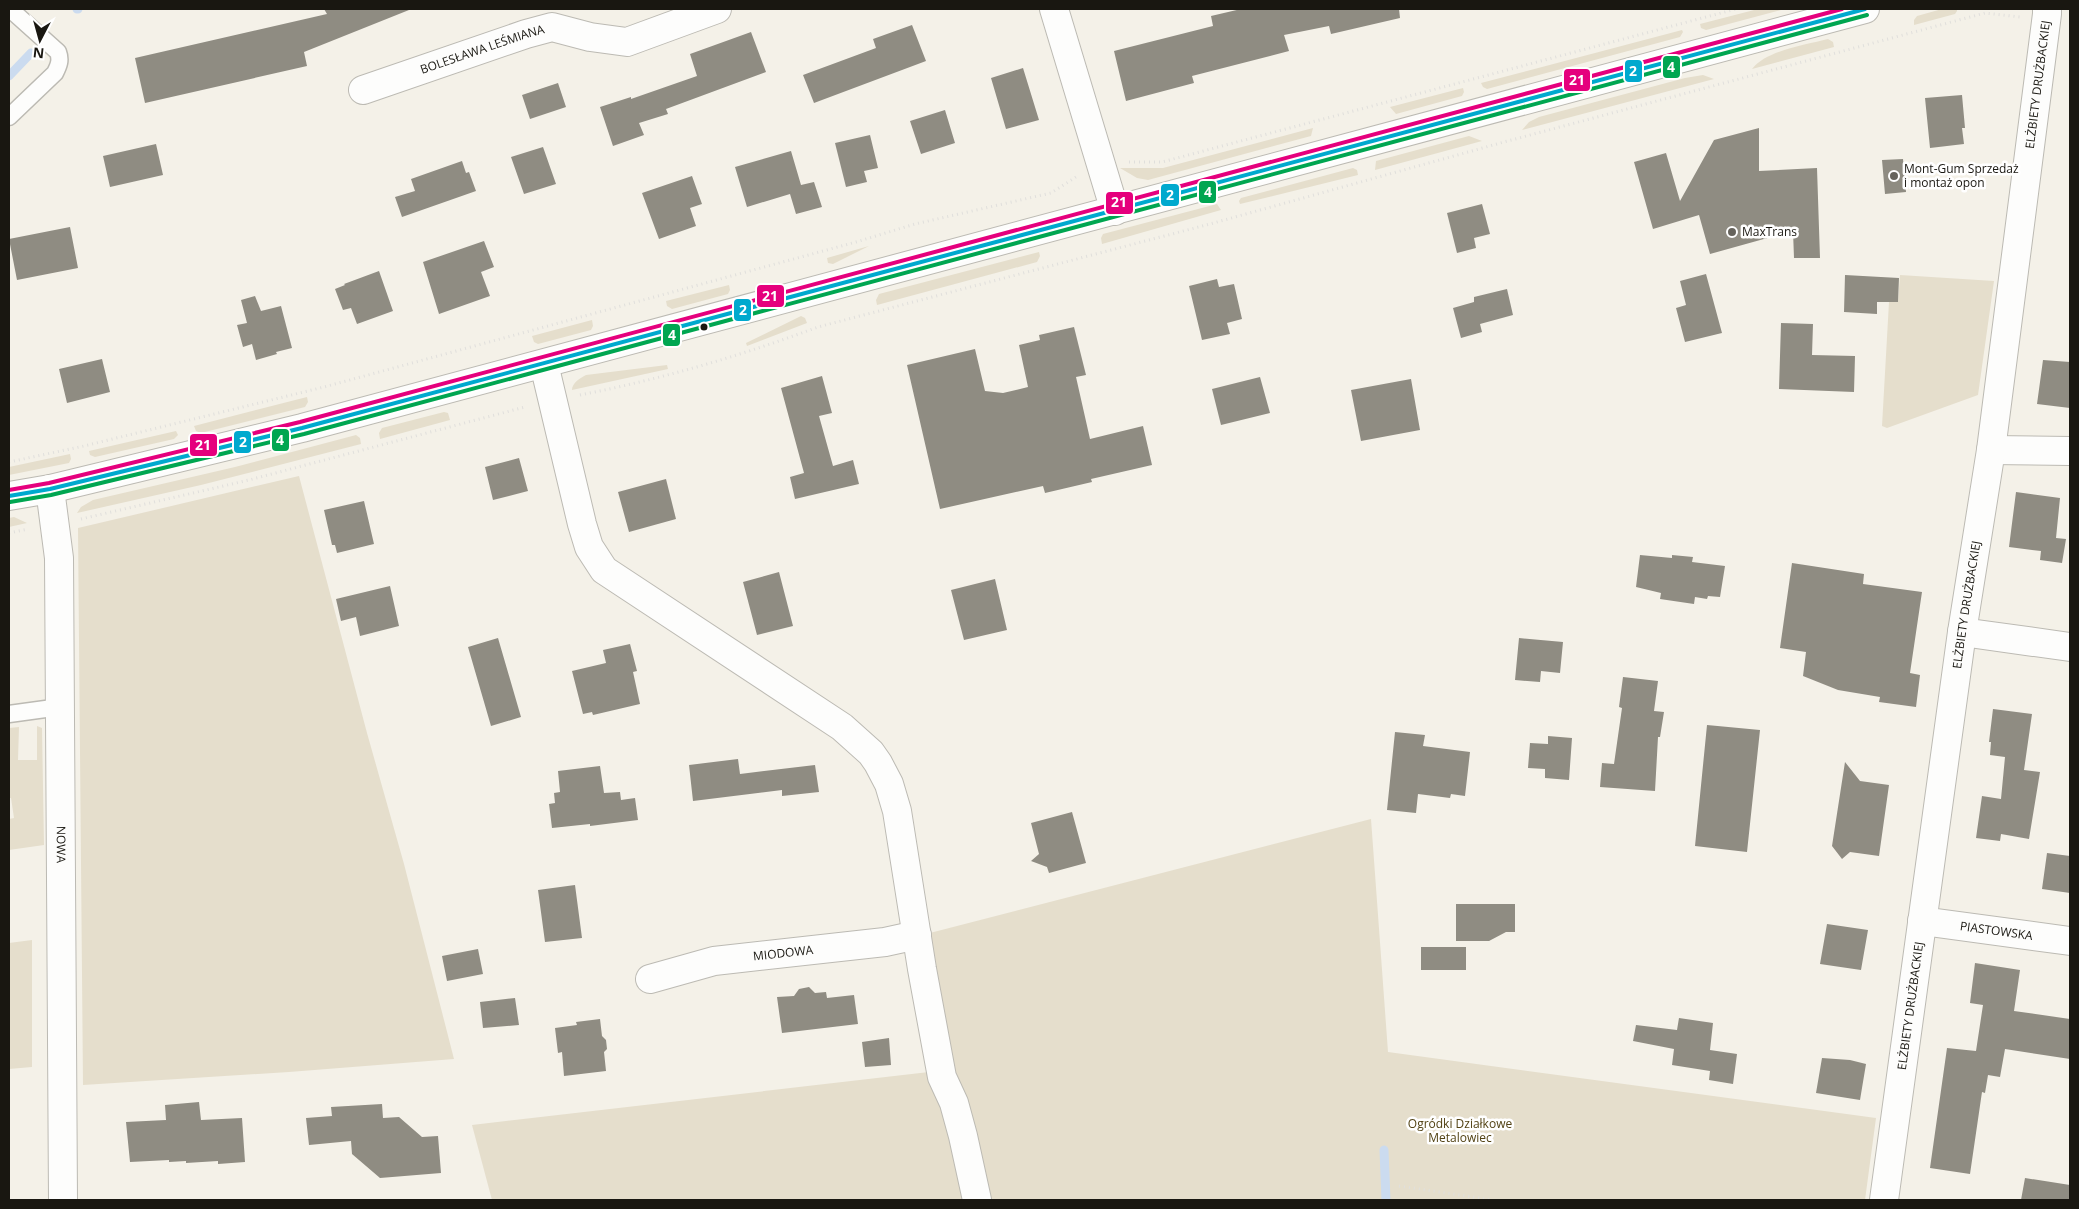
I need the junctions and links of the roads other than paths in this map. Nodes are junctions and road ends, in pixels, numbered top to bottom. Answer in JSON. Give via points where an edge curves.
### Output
{"nodes":[{"id":1,"x":10,"y":9,"type":"edge"},
{"id":2,"x":718,"y":9,"type":"edge"},
{"id":3,"x":1057,"y":9,"type":"edge"},
{"id":4,"x":1865,"y":9,"type":"edge"},
{"id":5,"x":2034,"y":13,"type":"edge"},
{"id":6,"x":363,"y":90,"type":"dead end"},
{"id":7,"x":9,"y":117,"type":"edge"},
{"id":8,"x":1115,"y":211,"type":"junction"},
{"id":9,"x":544,"y":364,"type":"junction"},
{"id":10,"x":1990,"y":450,"type":"junction"},
{"id":11,"x":2070,"y":450,"type":"edge"},
{"id":12,"x":50,"y":489,"type":"junction"},
{"id":13,"x":9,"y":496,"type":"edge"},
{"id":14,"x":1962,"y":632,"type":"junction"},
{"id":15,"x":2070,"y":647,"type":"edge"},
{"id":16,"x":60,"y":708,"type":"junction"},
{"id":17,"x":9,"y":714,"type":"edge"},
{"id":18,"x":1922,"y":922,"type":"junction"},
{"id":19,"x":917,"y":935,"type":"junction"},
{"id":20,"x":2070,"y":941,"type":"edge"},
{"id":21,"x":650,"y":979,"type":"dead end"},
{"id":22,"x":63,"y":1200,"type":"edge"},
{"id":23,"x":976,"y":1200,"type":"edge"},
{"id":24,"x":1884,"y":1200,"type":"edge"}],
"edges":[{"from":1,"to":7,"type":"lane","via":[[58,52],[60,65]]},
{"from":2,"to":6,"type":"street","name":"BOLESŁAWA LEŚMIANA","via":[[627,42],[552,27]]},
{"from":3,"to":8,"type":"street"},
{"from":4,"to":8,"type":"street"},
{"from":5,"to":10,"type":"street","name":"ELŻBIETY DRUŻBACKIEJ","via":[[2048,14]]},
{"from":8,"to":9,"type":"street"},
{"from":9,"to":12,"type":"street","via":[[302,428]]},
{"from":9,"to":19,"type":"street","via":[[582,524],[589,547],[604,570],[842,727],[871,753],[889,784],[897,811]]},
{"from":10,"to":11,"type":"street"},
{"from":10,"to":14,"type":"street","name":"ELŻBIETY DRUŻBACKIEJ"},
{"from":12,"to":13,"type":"street"},
{"from":12,"to":16,"type":"street","name":"NOWA","via":[[59,558]]},
{"from":14,"to":15,"type":"street"},
{"from":14,"to":18,"type":"street","name":"ELŻBIETY DRUŻBACKIEJ"},
{"from":16,"to":17,"type":"lane"},
{"from":16,"to":22,"type":"street","name":"NOWA"},
{"from":18,"to":20,"type":"street","name":"PIASTOWSKA"},
{"from":18,"to":24,"type":"street","name":"ELŻBIETY DRUŻBACKIEJ"},
{"from":19,"to":21,"type":"street","name":"MIODOWA","via":[[885,942],[714,961]]},
{"from":19,"to":23,"type":"street","via":[[942,1076],[954,1103]]}]}
